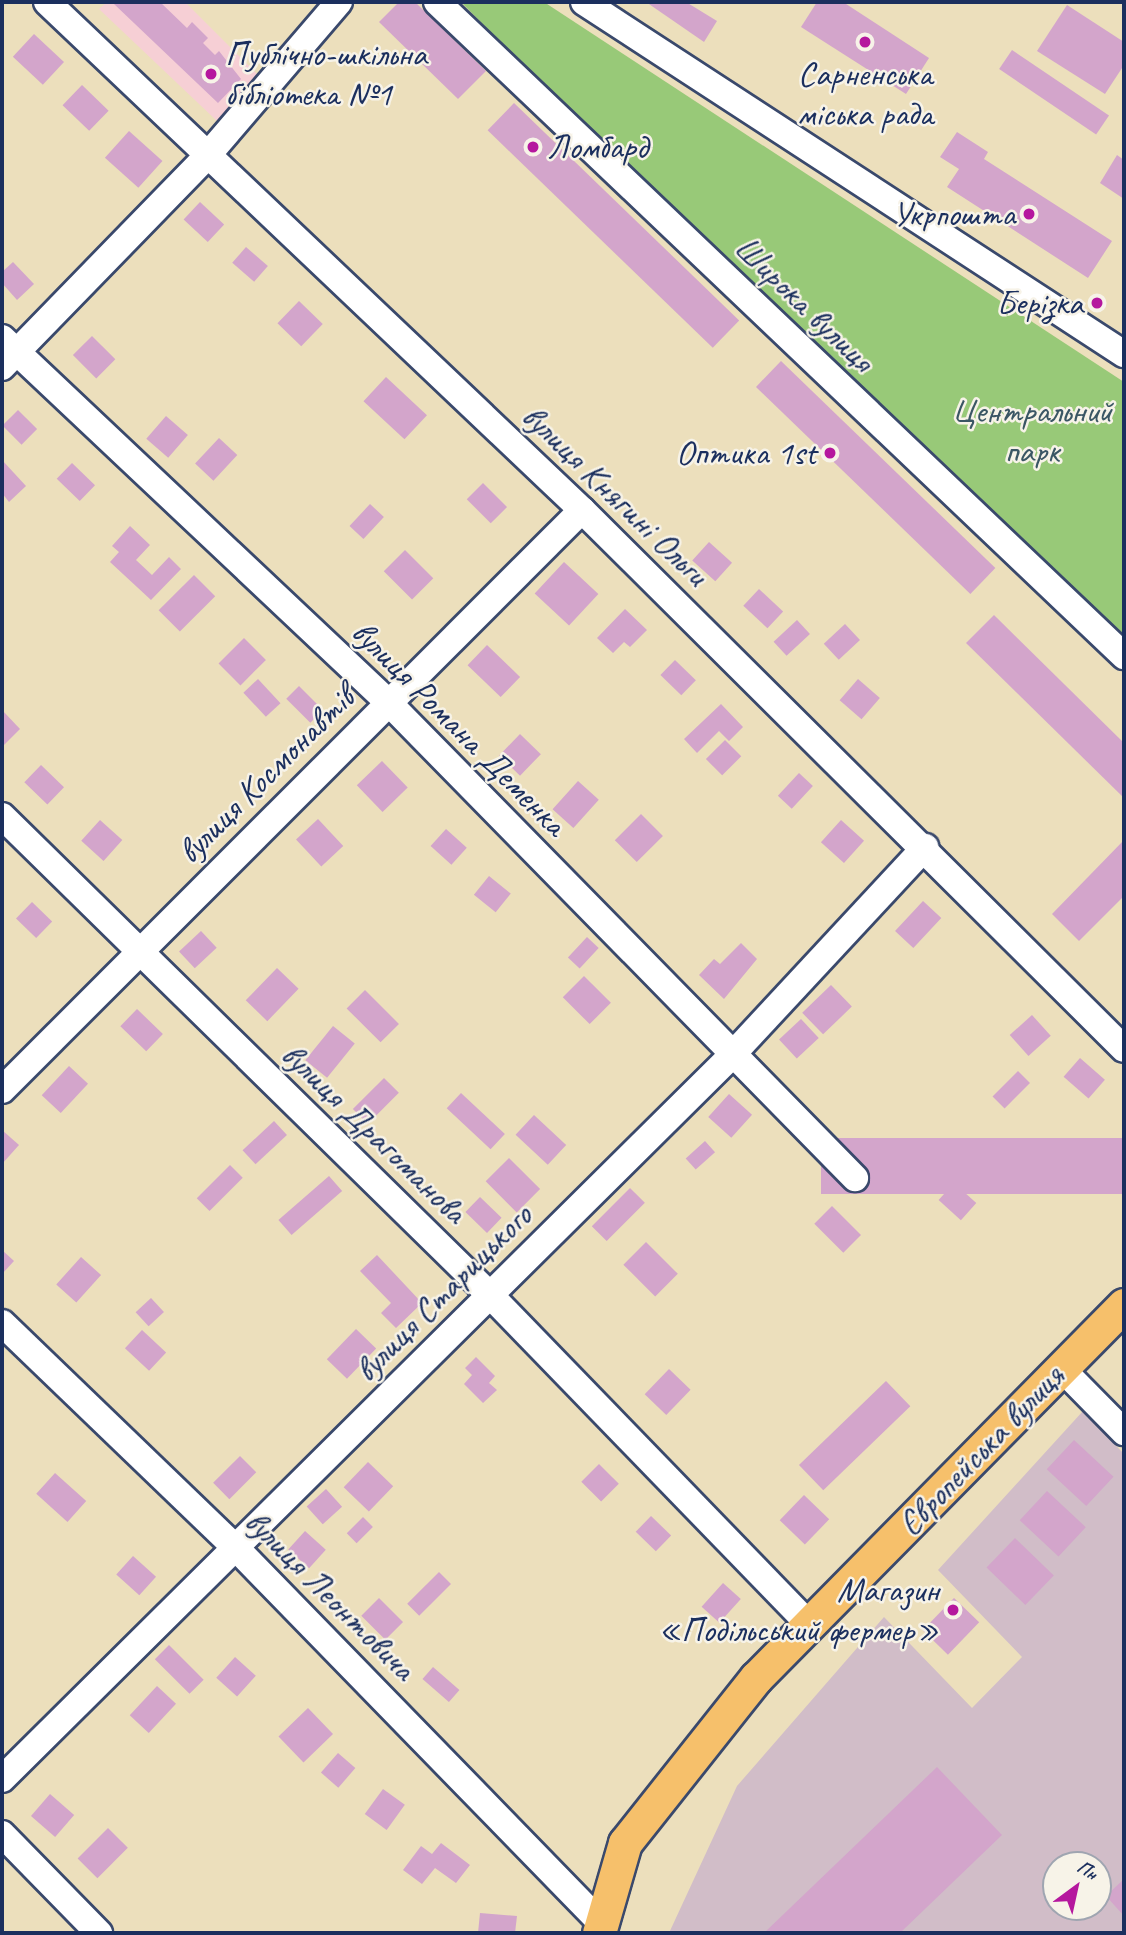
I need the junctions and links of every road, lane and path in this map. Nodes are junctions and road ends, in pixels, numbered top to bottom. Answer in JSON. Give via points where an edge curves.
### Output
{"nodes":[{"id":1,"x":47,"y":2,"type":"edge"},
{"id":2,"x":339,"y":2,"type":"edge"},
{"id":3,"x":437,"y":2,"type":"edge"},
{"id":4,"x":584,"y":2,"type":"edge"},
{"id":5,"x":207,"y":156,"type":"junction"},
{"id":6,"x":7,"y":353,"type":"edge"},
{"id":7,"x":1124,"y":354,"type":"edge"},
{"id":8,"x":582,"y":510,"type":"junction"},
{"id":9,"x":1124,"y":656,"type":"edge"},
{"id":10,"x":388,"y":702,"type":"junction"},
{"id":11,"x":2,"y":816,"type":"edge"},
{"id":12,"x":925,"y":847,"type":"junction"},
{"id":13,"x":139,"y":953,"type":"junction"},
{"id":14,"x":1124,"y":1049,"type":"edge"},
{"id":15,"x":732,"y":1055,"type":"junction"},
{"id":16,"x":2,"y":1090,"type":"edge"},
{"id":17,"x":855,"y":1178,"type":"dead end"},
{"id":18,"x":490,"y":1295,"type":"junction"},
{"id":19,"x":1124,"y":1305,"type":"edge"},
{"id":20,"x":2,"y":1322,"type":"edge"},
{"id":21,"x":1061,"y":1368,"type":"junction"},
{"id":22,"x":1124,"y":1432,"type":"edge"},
{"id":23,"x":237,"y":1549,"type":"junction"},
{"id":24,"x":810,"y":1625,"type":"junction"},
{"id":25,"x":2,"y":1779,"type":"edge"},
{"id":26,"x":2,"y":1834,"type":"edge"},
{"id":27,"x":600,"y":1928,"type":"edge"},
{"id":28,"x":99,"y":1933,"type":"edge"}],
"edges":[{"from":1,"to":5,"type":"street","name":"вулиця Княгині Ольги"},
{"from":2,"to":5,"type":"street"},
{"from":3,"to":9,"type":"street","name":"Широка вулиця"},
{"from":4,"to":7,"type":"street"},
{"from":5,"to":6,"type":"street"},
{"from":5,"to":8,"type":"street","name":"вулиця Княгині Ольги"},
{"from":6,"to":10,"type":"street","name":"вулиця Романа Деменка"},
{"from":8,"to":10,"type":"street","name":"вулиця Космонавтів"},
{"from":8,"to":12,"type":"street","name":"вулиця Княгині Ольги"},
{"from":10,"to":13,"type":"street","name":"вулиця Космонавтів"},
{"from":10,"to":15,"type":"street","name":"вулиця Романа Деменка"},
{"from":11,"to":13,"type":"street","name":"вулиця Драгоманова"},
{"from":12,"to":14,"type":"street","name":"вулиця Княгині Ольги"},
{"from":12,"to":15,"type":"street","name":"вулиця Старицького"},
{"from":13,"to":16,"type":"street","name":"вулиця Космонавтів"},
{"from":13,"to":18,"type":"street","name":"вулиця Драгоманова"},
{"from":15,"to":17,"type":"street","name":"вулиця Романа Деменка"},
{"from":15,"to":18,"type":"street","name":"вулиця Старицького"},
{"from":18,"to":23,"type":"street","name":"вулиця Старицького"},
{"from":18,"to":24,"type":"street","name":"вулиця Драгоманова"},
{"from":19,"to":21,"type":"main road","name":"Європейська вулиця"},
{"from":20,"to":23,"type":"street","name":"вулиця Леонтовича"},
{"from":21,"to":22,"type":"street"},
{"from":21,"to":24,"type":"main road","name":"Європейська вулиця"},
{"from":23,"to":25,"type":"street","name":"вулиця Старицького"},
{"from":23,"to":27,"type":"street","name":"вулиця Леонтовича"},
{"from":24,"to":27,"type":"main road","name":"Європейська вулиця","via":[[756,1678],[625,1843]]},
{"from":26,"to":28,"type":"street"}]}
